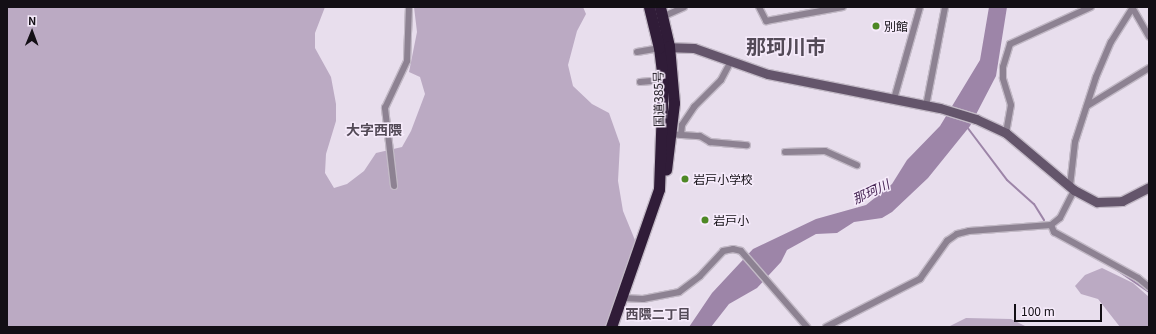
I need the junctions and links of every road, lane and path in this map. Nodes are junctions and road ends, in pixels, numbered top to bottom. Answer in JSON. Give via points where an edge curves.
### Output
{"nodes":[{"id":1,"x":409,"y":7,"type":"edge"},
{"id":2,"x":649,"y":7,"type":"edge"},
{"id":3,"x":684,"y":7,"type":"edge"},
{"id":4,"x":759,"y":7,"type":"edge"},
{"id":5,"x":843,"y":7,"type":"edge"},
{"id":6,"x":920,"y":7,"type":"edge"},
{"id":7,"x":945,"y":7,"type":"edge"},
{"id":8,"x":1091,"y":7,"type":"edge"},
{"id":9,"x":1132,"y":7,"type":"edge"},
{"id":10,"x":661,"y":12,"type":"edge"},
{"id":11,"x":1149,"y":38,"type":"edge"},
{"id":12,"x":664,"y":47,"type":"junction"},
{"id":13,"x":637,"y":52,"type":"dead end"},
{"id":14,"x":731,"y":61,"type":"junction"},
{"id":15,"x":1149,"y":68,"type":"edge"},
{"id":16,"x":664,"y":80,"type":"junction"},
{"id":17,"x":640,"y":82,"type":"dead end"},
{"id":18,"x":894,"y":99,"type":"junction"},
{"id":19,"x":926,"y":106,"type":"junction"},
{"id":20,"x":1086,"y":106,"type":"junction"},
{"id":21,"x":1006,"y":133,"type":"junction"},
{"id":22,"x":672,"y":134,"type":"junction"},
{"id":23,"x":746,"y":145,"type":"dead end"},
{"id":24,"x":785,"y":152,"type":"dead end"},
{"id":25,"x":857,"y":165,"type":"dead end"},
{"id":26,"x":394,"y":186,"type":"dead end"},
{"id":27,"x":1149,"y":187,"type":"edge"},
{"id":28,"x":1072,"y":188,"type":"junction"},
{"id":29,"x":1051,"y":225,"type":"junction"},
{"id":30,"x":1149,"y":286,"type":"edge"},
{"id":31,"x":622,"y":298,"type":"junction"},
{"id":32,"x":611,"y":327,"type":"edge"},
{"id":33,"x":807,"y":327,"type":"edge"},
{"id":34,"x":826,"y":327,"type":"edge"}],
"edges":[{"from":1,"to":26,"type":"street","via":[[407,61],[385,108]]},
{"from":2,"to":12,"type":"highway","name":"国道385号"},
{"from":3,"to":10,"type":"street"},
{"from":4,"to":5,"type":"street","via":[[766,21]]},
{"from":6,"to":18,"type":"street"},
{"from":7,"to":19,"type":"street"},
{"from":8,"to":21,"type":"street","via":[[1010,44],[1003,67],[1003,78],[1011,105]]},
{"from":9,"to":11,"type":"street"},
{"from":9,"to":20,"type":"street","via":[[1111,42]]},
{"from":10,"to":12,"type":"highway","name":"国道385号"},
{"from":12,"to":13,"type":"street"},
{"from":12,"to":14,"type":"street","via":[[694,48]]},
{"from":12,"to":16,"type":"highway","name":"国道385号"},
{"from":12,"to":22,"type":"highway","name":"国道385号","via":[[674,103]]},
{"from":14,"to":18,"type":"street","via":[[768,74]]},
{"from":14,"to":22,"type":"street","via":[[714,90],[694,107],[682,125]]},
{"from":15,"to":20,"type":"street"},
{"from":16,"to":17,"type":"street"},
{"from":16,"to":22,"type":"highway","name":"国道385号"},
{"from":18,"to":19,"type":"street"},
{"from":19,"to":21,"type":"street","via":[[976,119]]},
{"from":20,"to":28,"type":"street","via":[[1075,142]]},
{"from":21,"to":28,"type":"street"},
{"from":22,"to":23,"type":"street","via":[[700,136],[710,142]]},
{"from":22,"to":31,"type":"highway","name":"国道385号","via":[[658,189]]},
{"from":24,"to":25,"type":"street","via":[[825,151]]},
{"from":27,"to":28,"type":"street","via":[[1122,201],[1108,203],[1086,198]]},
{"from":28,"to":29,"type":"street","via":[[1060,218]]},
{"from":29,"to":30,"type":"street","via":[[1054,232]]},
{"from":29,"to":34,"type":"street","via":[[957,234],[948,241],[920,279]]},
{"from":31,"to":32,"type":"highway","name":"国道385号"},
{"from":31,"to":33,"type":"street","via":[[643,299],[679,292],[700,276],[723,251],[733,249],[741,251],[767,284]]}]}
